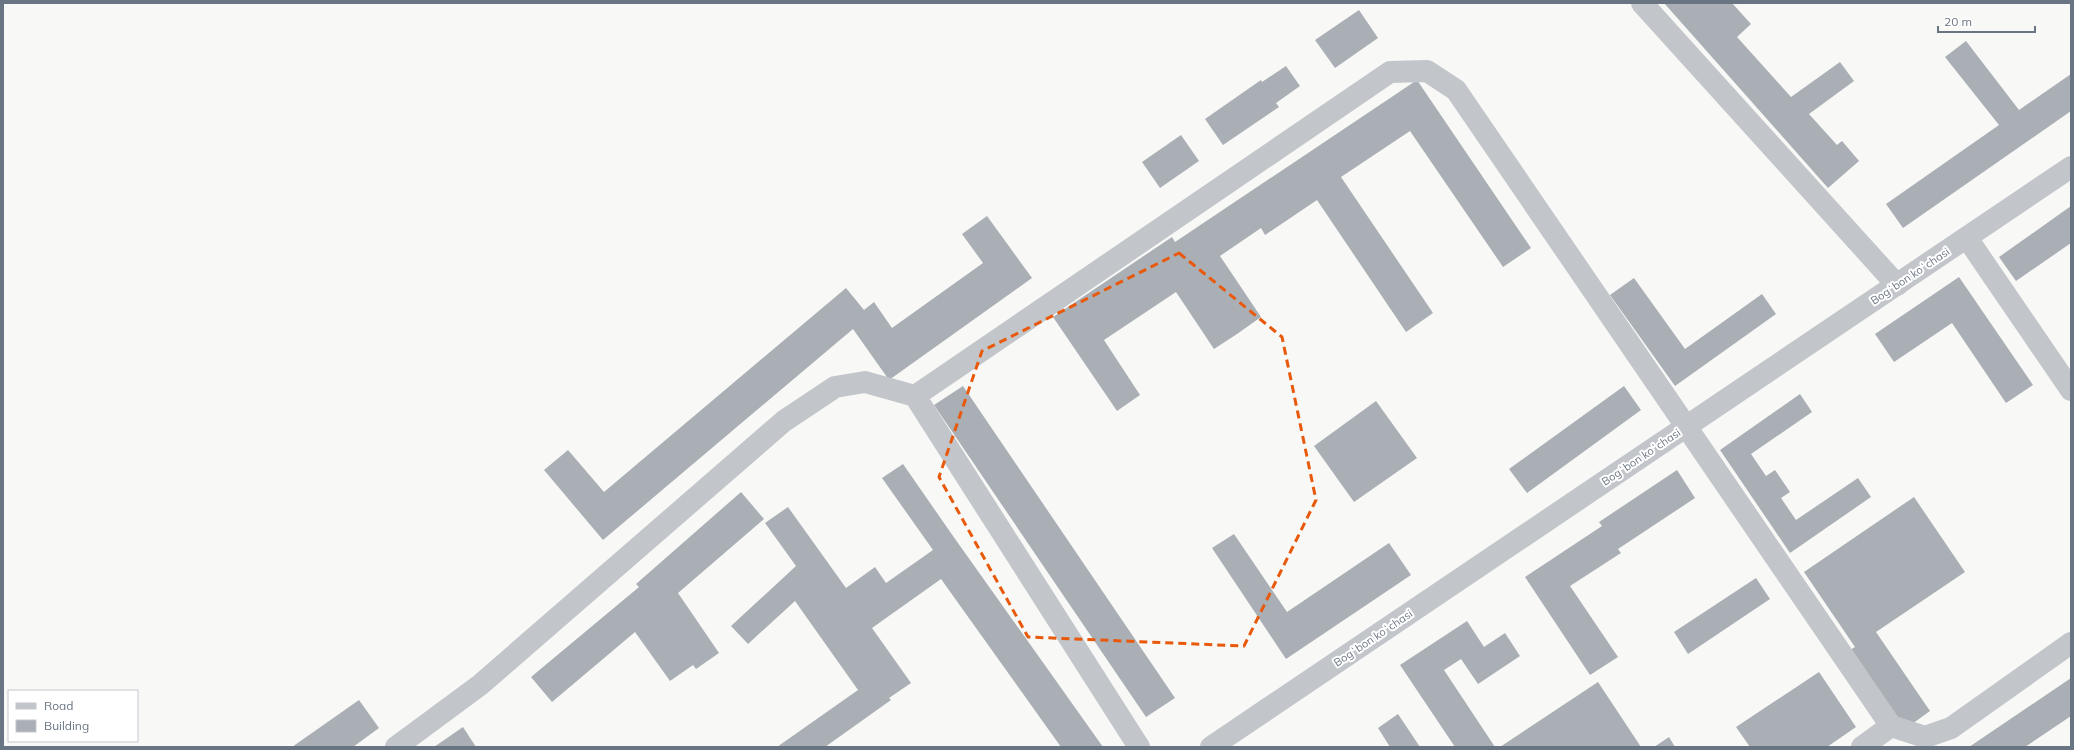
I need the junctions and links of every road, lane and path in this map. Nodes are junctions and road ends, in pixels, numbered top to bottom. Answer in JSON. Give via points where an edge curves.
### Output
{"nodes":[{"id":1,"x":1642,"y":3,"type":"edge"},
{"id":2,"x":2071,"y":167,"type":"edge"},
{"id":3,"x":1967,"y":238,"type":"junction"},
{"id":4,"x":1898,"y":285,"type":"junction"},
{"id":5,"x":2071,"y":390,"type":"edge"},
{"id":6,"x":915,"y":396,"type":"junction"},
{"id":7,"x":1686,"y":427,"type":"junction"},
{"id":8,"x":2071,"y":643,"type":"edge"},
{"id":9,"x":1891,"y":726,"type":"junction"},
{"id":10,"x":396,"y":747,"type":"edge"},
{"id":11,"x":1139,"y":747,"type":"edge"},
{"id":12,"x":1211,"y":747,"type":"edge"},
{"id":13,"x":1862,"y":747,"type":"edge"}],
"edges":[{"from":1,"to":4,"type":"street"},
{"from":2,"to":3,"type":"street","name":"Bogʻbon koʻchasi"},
{"from":3,"to":4,"type":"street","name":"Bogʻbon koʻchasi"},
{"from":3,"to":5,"type":"street"},
{"from":4,"to":7,"type":"street","name":"Bogʻbon koʻchasi"},
{"from":6,"to":7,"type":"street","via":[[1390,72],[1427,70],[1456,90]]},
{"from":6,"to":10,"type":"street","via":[[865,382],[835,387],[784,421],[480,685]]},
{"from":6,"to":11,"type":"street"},
{"from":7,"to":9,"type":"street"},
{"from":7,"to":12,"type":"street","name":"Bogʻbon koʻchasi"},
{"from":8,"to":9,"type":"street","via":[[1951,728],[1925,737]]},
{"from":9,"to":13,"type":"street"}]}
